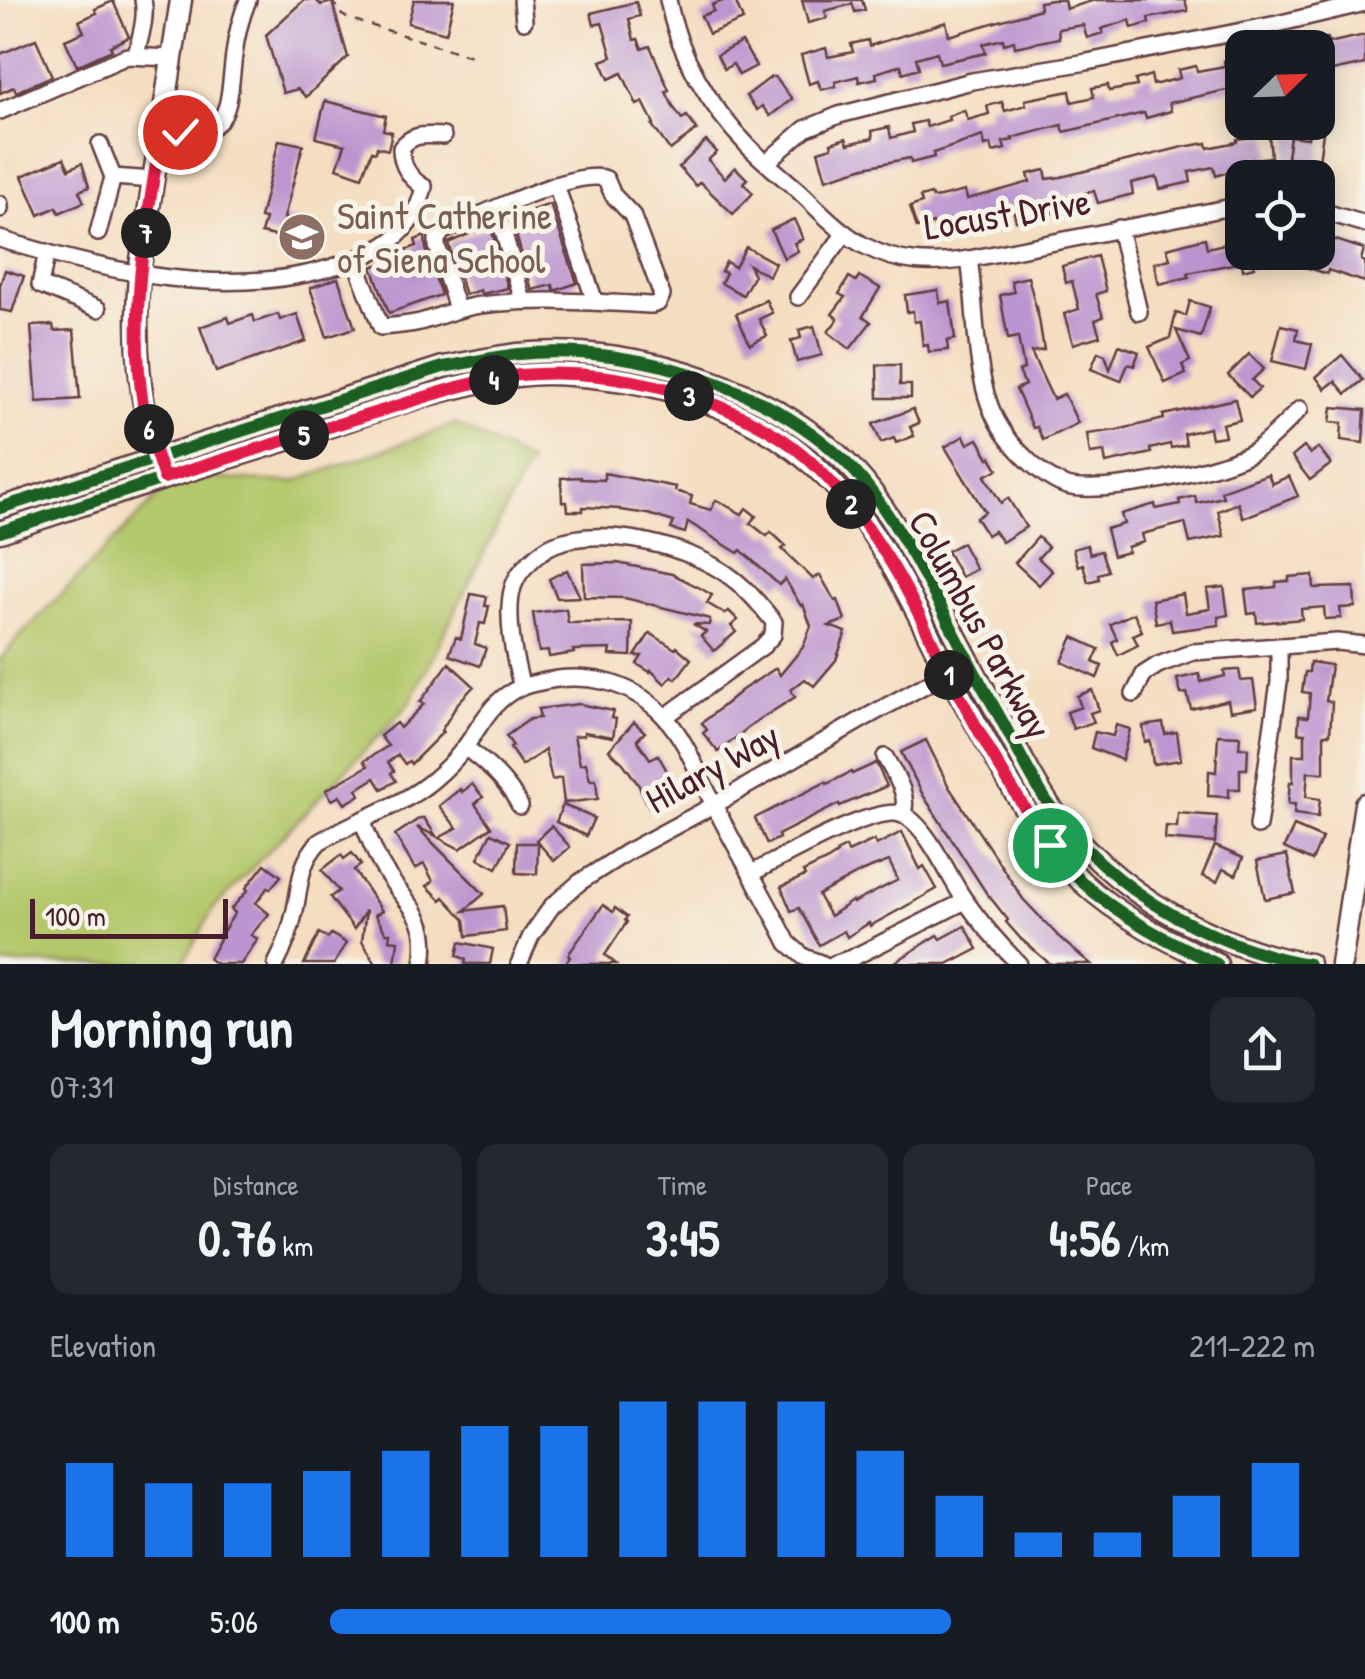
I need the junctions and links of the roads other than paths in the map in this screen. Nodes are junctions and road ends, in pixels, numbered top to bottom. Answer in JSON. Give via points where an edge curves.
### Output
{"nodes":[{"id":1,"x":143,"y":0,"type":"edge"},
{"id":2,"x":181,"y":0,"type":"edge"},
{"id":3,"x":248,"y":0,"type":"edge"},
{"id":4,"x":522,"y":0,"type":"edge"},
{"id":5,"x":668,"y":0,"type":"edge"},
{"id":6,"x":1365,"y":3,"type":"edge"},
{"id":7,"x":524,"y":21,"type":"dead end"},
{"id":8,"x":136,"y":55,"type":"junction"},
{"id":9,"x":163,"y":57,"type":"junction"},
{"id":10,"x":0,"y":111,"type":"edge"},
{"id":11,"x":162,"y":128,"type":"junction"},
{"id":12,"x":443,"y":136,"type":"dead end"},
{"id":13,"x":100,"y":144,"type":"dead end"},
{"id":14,"x":767,"y":162,"type":"junction"},
{"id":15,"x":113,"y":177,"type":"junction"},
{"id":16,"x":154,"y":180,"type":"junction"},
{"id":17,"x":556,"y":185,"type":"junction"},
{"id":18,"x":1225,"y":208,"type":"edge"},
{"id":19,"x":497,"y":209,"type":"junction"},
{"id":20,"x":1335,"y":215,"type":"edge"},
{"id":21,"x":1365,"y":224,"type":"edge"},
{"id":22,"x":1119,"y":228,"type":"junction"},
{"id":23,"x":846,"y":232,"type":"junction"},
{"id":24,"x":98,"y":233,"type":"dead end"},
{"id":25,"x":0,"y":239,"type":"edge"},
{"id":26,"x":47,"y":252,"type":"junction"},
{"id":27,"x":970,"y":259,"type":"junction"},
{"id":28,"x":355,"y":260,"type":"junction"},
{"id":29,"x":139,"y":273,"type":"junction"},
{"id":30,"x":798,"y":298,"type":"dead end"},
{"id":31,"x":523,"y":301,"type":"junction"},
{"id":32,"x":595,"y":302,"type":"junction"},
{"id":33,"x":457,"y":309,"type":"junction"},
{"id":34,"x":98,"y":310,"type":"dead end"},
{"id":35,"x":1140,"y":312,"type":"dead end"},
{"id":36,"x":1300,"y":409,"type":"dead end"},
{"id":37,"x":156,"y":456,"type":"junction"},
{"id":38,"x":164,"y":478,"type":"junction"},
{"id":39,"x":0,"y":508,"type":"edge"},
{"id":40,"x":0,"y":532,"type":"edge"},
{"id":41,"x":1365,"y":645,"type":"edge"},
{"id":42,"x":1279,"y":646,"type":"junction"},
{"id":43,"x":969,"y":661,"type":"junction"},
{"id":44,"x":948,"y":673,"type":"junction"},
{"id":45,"x":522,"y":686,"type":"junction"},
{"id":46,"x":1134,"y":694,"type":"dead end"},
{"id":47,"x":665,"y":717,"type":"junction"},
{"id":48,"x":465,"y":746,"type":"junction"},
{"id":49,"x":885,"y":756,"type":"dead end"},
{"id":50,"x":1365,"y":804,"type":"edge"},
{"id":51,"x":714,"y":805,"type":"junction"},
{"id":52,"x":520,"y":806,"type":"dead end"},
{"id":53,"x":902,"y":814,"type":"junction"},
{"id":54,"x":362,"y":820,"type":"junction"},
{"id":55,"x":1258,"y":826,"type":"dead end"},
{"id":56,"x":752,"y":873,"type":"junction"},
{"id":57,"x":965,"y":901,"type":"junction"},
{"id":58,"x":276,"y":964,"type":"edge"},
{"id":59,"x":423,"y":964,"type":"edge"},
{"id":60,"x":519,"y":964,"type":"edge"},
{"id":61,"x":823,"y":964,"type":"edge"},
{"id":62,"x":834,"y":964,"type":"edge"},
{"id":63,"x":1019,"y":964,"type":"edge"},
{"id":64,"x":1217,"y":964,"type":"edge"},
{"id":65,"x":1309,"y":964,"type":"edge"},
{"id":66,"x":1342,"y":964,"type":"edge"}],
"edges":[{"from":1,"to":8,"type":"street"},
{"from":2,"to":9,"type":"main road"},
{"from":3,"to":11,"type":"street","via":[[225,115],[194,132]]},
{"from":4,"to":7,"type":"street"},
{"from":5,"to":14,"type":"street","name":"Locust Drive","via":[[698,80]]},
{"from":6,"to":14,"type":"street","via":[[853,111],[805,129]]},
{"from":8,"to":9,"type":"street"},
{"from":8,"to":10,"type":"street"},
{"from":9,"to":11,"type":"main road"},
{"from":11,"to":16,"type":"main road"},
{"from":12,"to":28,"type":"street","via":[[420,134],[401,148],[403,162],[424,187],[420,204],[396,238]]},
{"from":13,"to":15,"type":"street"},
{"from":14,"to":23,"type":"street","name":"Locust Drive"},
{"from":15,"to":16,"type":"street"},
{"from":15,"to":24,"type":"street"},
{"from":16,"to":29,"type":"main road"},
{"from":17,"to":19,"type":"street"},
{"from":17,"to":32,"type":"street"},
{"from":17,"to":32,"type":"street","via":[[606,179],[632,215],[662,295],[652,306]]},
{"from":18,"to":22,"type":"street","name":"Locust Drive"},
{"from":19,"to":31,"type":"street"},
{"from":19,"to":33,"type":"street","via":[[437,238]]},
{"from":20,"to":21,"type":"street"},
{"from":22,"to":27,"type":"street","name":"Locust Drive"},
{"from":22,"to":35,"type":"street"},
{"from":23,"to":27,"type":"street","name":"Locust Drive","via":[[915,263]]},
{"from":23,"to":30,"type":"street"},
{"from":25,"to":26,"type":"street"},
{"from":26,"to":29,"type":"street"},
{"from":26,"to":34,"type":"street","via":[[40,285]]},
{"from":27,"to":36,"type":"street","via":[[983,386],[997,423],[1033,465],[1066,486],[1103,490],[1219,465],[1254,452]]},
{"from":28,"to":29,"type":"street","via":[[253,282]]},
{"from":28,"to":33,"type":"street","via":[[382,327]]},
{"from":29,"to":37,"type":"main road","via":[[138,360]]},
{"from":31,"to":32,"type":"street"},
{"from":31,"to":33,"type":"street"},
{"from":37,"to":38,"type":"main road"},
{"from":37,"to":39,"type":"main road","name":"Columbus Parkway"},
{"from":37,"to":43,"type":"main road","name":"Columbus Parkway","via":[[443,368],[518,354],[625,356],[703,376],[812,432],[869,487],[926,576]]},
{"from":38,"to":40,"type":"main road","name":"Columbus Parkway"},
{"from":38,"to":44,"type":"main road","name":"Columbus Parkway","via":[[456,388],[519,376],[566,374],[668,388],[783,440],[830,480],[886,554]]},
{"from":41,"to":42,"type":"street"},
{"from":42,"to":46,"type":"street","via":[[1174,658],[1144,674]]},
{"from":42,"to":55,"type":"street"},
{"from":43,"to":44,"type":"street","name":"Hilary Way"},
{"from":43,"to":65,"type":"main road","name":"Columbus Parkway","via":[[1052,810],[1102,865],[1139,896],[1234,946]]},
{"from":44,"to":51,"type":"street","name":"Hilary Way"},
{"from":44,"to":64,"type":"main road","name":"Columbus Parkway","via":[[1020,804],[1082,882],[1121,912]]},
{"from":45,"to":47,"type":"street","via":[[595,678],[632,691]]},
{"from":45,"to":47,"type":"street","via":[[510,614],[513,586],[524,567],[572,539],[651,542],[730,576],[774,622],[763,646]]},
{"from":45,"to":48,"type":"street","via":[[491,708]]},
{"from":47,"to":51,"type":"street"},
{"from":48,"to":52,"type":"street"},
{"from":48,"to":54,"type":"street","via":[[418,792]]},
{"from":49,"to":53,"type":"street","via":[[905,798]]},
{"from":50,"to":66,"type":"main road"},
{"from":51,"to":56,"type":"street"},
{"from":51,"to":60,"type":"street","name":"Hilary Way","via":[[580,882],[552,906]]},
{"from":53,"to":56,"type":"street","via":[[857,822]]},
{"from":53,"to":57,"type":"street","via":[[918,826]]},
{"from":54,"to":58,"type":"street","via":[[309,854]]},
{"from":54,"to":59,"type":"street","via":[[379,862],[418,913],[426,937]]},
{"from":56,"to":61,"type":"street","via":[[788,943]]},
{"from":57,"to":62,"type":"street"},
{"from":57,"to":63,"type":"street"}]}
